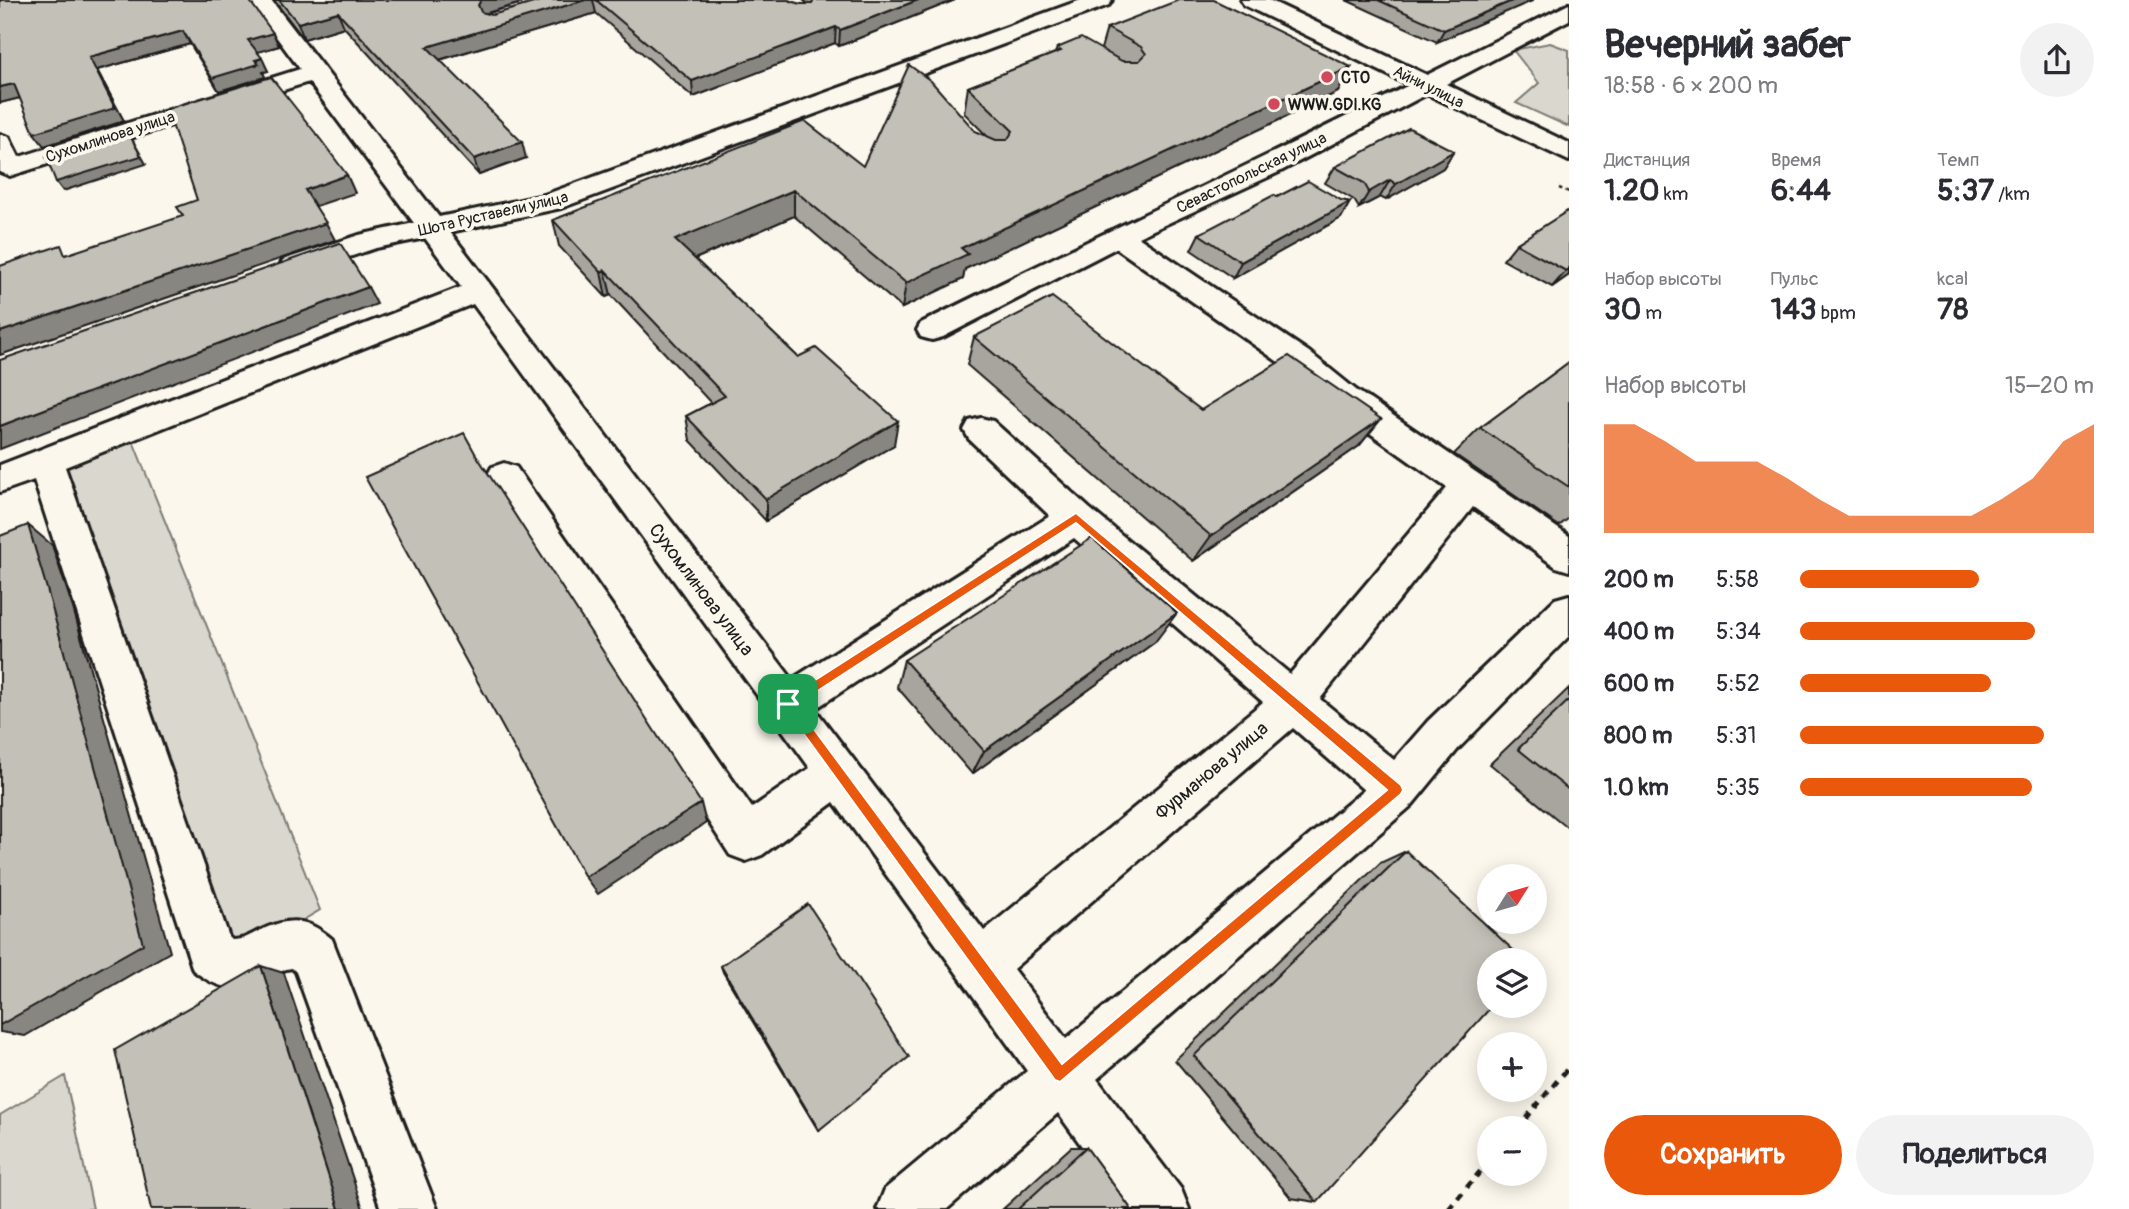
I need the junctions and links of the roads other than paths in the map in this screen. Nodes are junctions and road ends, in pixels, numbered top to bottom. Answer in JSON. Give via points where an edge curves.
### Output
{"nodes":[{"id":1,"x":260,"y":0,"type":"edge"},
{"id":2,"x":1101,"y":0,"type":"edge"},
{"id":3,"x":1252,"y":0,"type":"edge"},
{"id":4,"x":1569,"y":11,"type":"edge"},
{"id":5,"x":316,"y":72,"type":"junction"},
{"id":6,"x":1427,"y":85,"type":"junction"},
{"id":7,"x":0,"y":142,"type":"edge"},
{"id":8,"x":1569,"y":153,"type":"edge"},
{"id":9,"x":432,"y":228,"type":"junction"},
{"id":10,"x":1117,"y":236,"type":"junction"},
{"id":11,"x":263,"y":278,"type":"edge"},
{"id":12,"x":480,"y":290,"type":"junction"},
{"id":13,"x":932,"y":330,"type":"dead end"},
{"id":14,"x":981,"y":430,"type":"dead end"},
{"id":15,"x":46,"y":462,"type":"junction"},
{"id":16,"x":504,"y":477,"type":"dead end"},
{"id":17,"x":0,"y":479,"type":"edge"},
{"id":18,"x":1469,"y":486,"type":"junction"},
{"id":19,"x":1076,"y":518,"type":"junction"},
{"id":20,"x":1569,"y":556,"type":"edge"},
{"id":21,"x":1569,"y":611,"type":"edge"},
{"id":22,"x":1292,"y":703,"type":"junction"},
{"id":23,"x":788,"y":704,"type":"junction"},
{"id":24,"x":839,"y":774,"type":"junction"},
{"id":25,"x":1397,"y":790,"type":"junction"},
{"id":26,"x":981,"y":964,"type":"junction"},
{"id":27,"x":1060,"y":1075,"type":"junction"},
{"id":28,"x":409,"y":1209,"type":"edge"},
{"id":29,"x":905,"y":1209,"type":"edge"},
{"id":30,"x":1161,"y":1209,"type":"edge"}],
"edges":[{"from":1,"to":5,"type":"street","name":"Сухомлинова улица"},
{"from":2,"to":9,"type":"street","name":"Шота Руставели улица","via":[[1043,32],[912,81],[551,202]]},
{"from":3,"to":6,"type":"street","name":"Айни улица"},
{"from":4,"to":6,"type":"street","name":"Севастопольская улица"},
{"from":5,"to":7,"type":"street","name":"Сухомлинова улица","via":[[10,168]]},
{"from":5,"to":9,"type":"street","name":"Сухомлинова улица"},
{"from":6,"to":8,"type":"street","name":"Айни улица"},
{"from":6,"to":10,"type":"street","name":"Севастопольская улица","via":[[1388,103],[1281,172]]},
{"from":9,"to":11,"type":"street","name":"Шота Руставели улица","via":[[369,241]]},
{"from":9,"to":12,"type":"street","name":"Сухомлинова улица"},
{"from":10,"to":13,"type":"street","name":"Севастопольская улица"},
{"from":10,"to":18,"type":"street","via":[[1298,360]]},
{"from":12,"to":15,"type":"street"},
{"from":12,"to":23,"type":"street","name":"Сухомлинова улица"},
{"from":14,"to":19,"type":"street"},
{"from":15,"to":17,"type":"street"},
{"from":15,"to":28,"type":"street","via":[[210,953],[224,964],[245,963],[293,943],[306,946],[315,956]]},
{"from":16,"to":24,"type":"street","via":[[746,839]]},
{"from":18,"to":20,"type":"street"},
{"from":18,"to":22,"type":"street","name":"Фурманова улица"},
{"from":19,"to":22,"type":"street"},
{"from":19,"to":23,"type":"street"},
{"from":21,"to":25,"type":"street","via":[[1443,734]]},
{"from":22,"to":25,"type":"street"},
{"from":22,"to":26,"type":"street","name":"Фурманова улица"},
{"from":23,"to":24,"type":"street","name":"Сухомлинова улица"},
{"from":24,"to":26,"type":"street","name":"Сухомлинова улица"},
{"from":25,"to":27,"type":"street"},
{"from":26,"to":27,"type":"street","name":"Сухомлинова улица"},
{"from":27,"to":29,"type":"street"},
{"from":27,"to":30,"type":"street","name":"Сухомлинова улица"}]}
